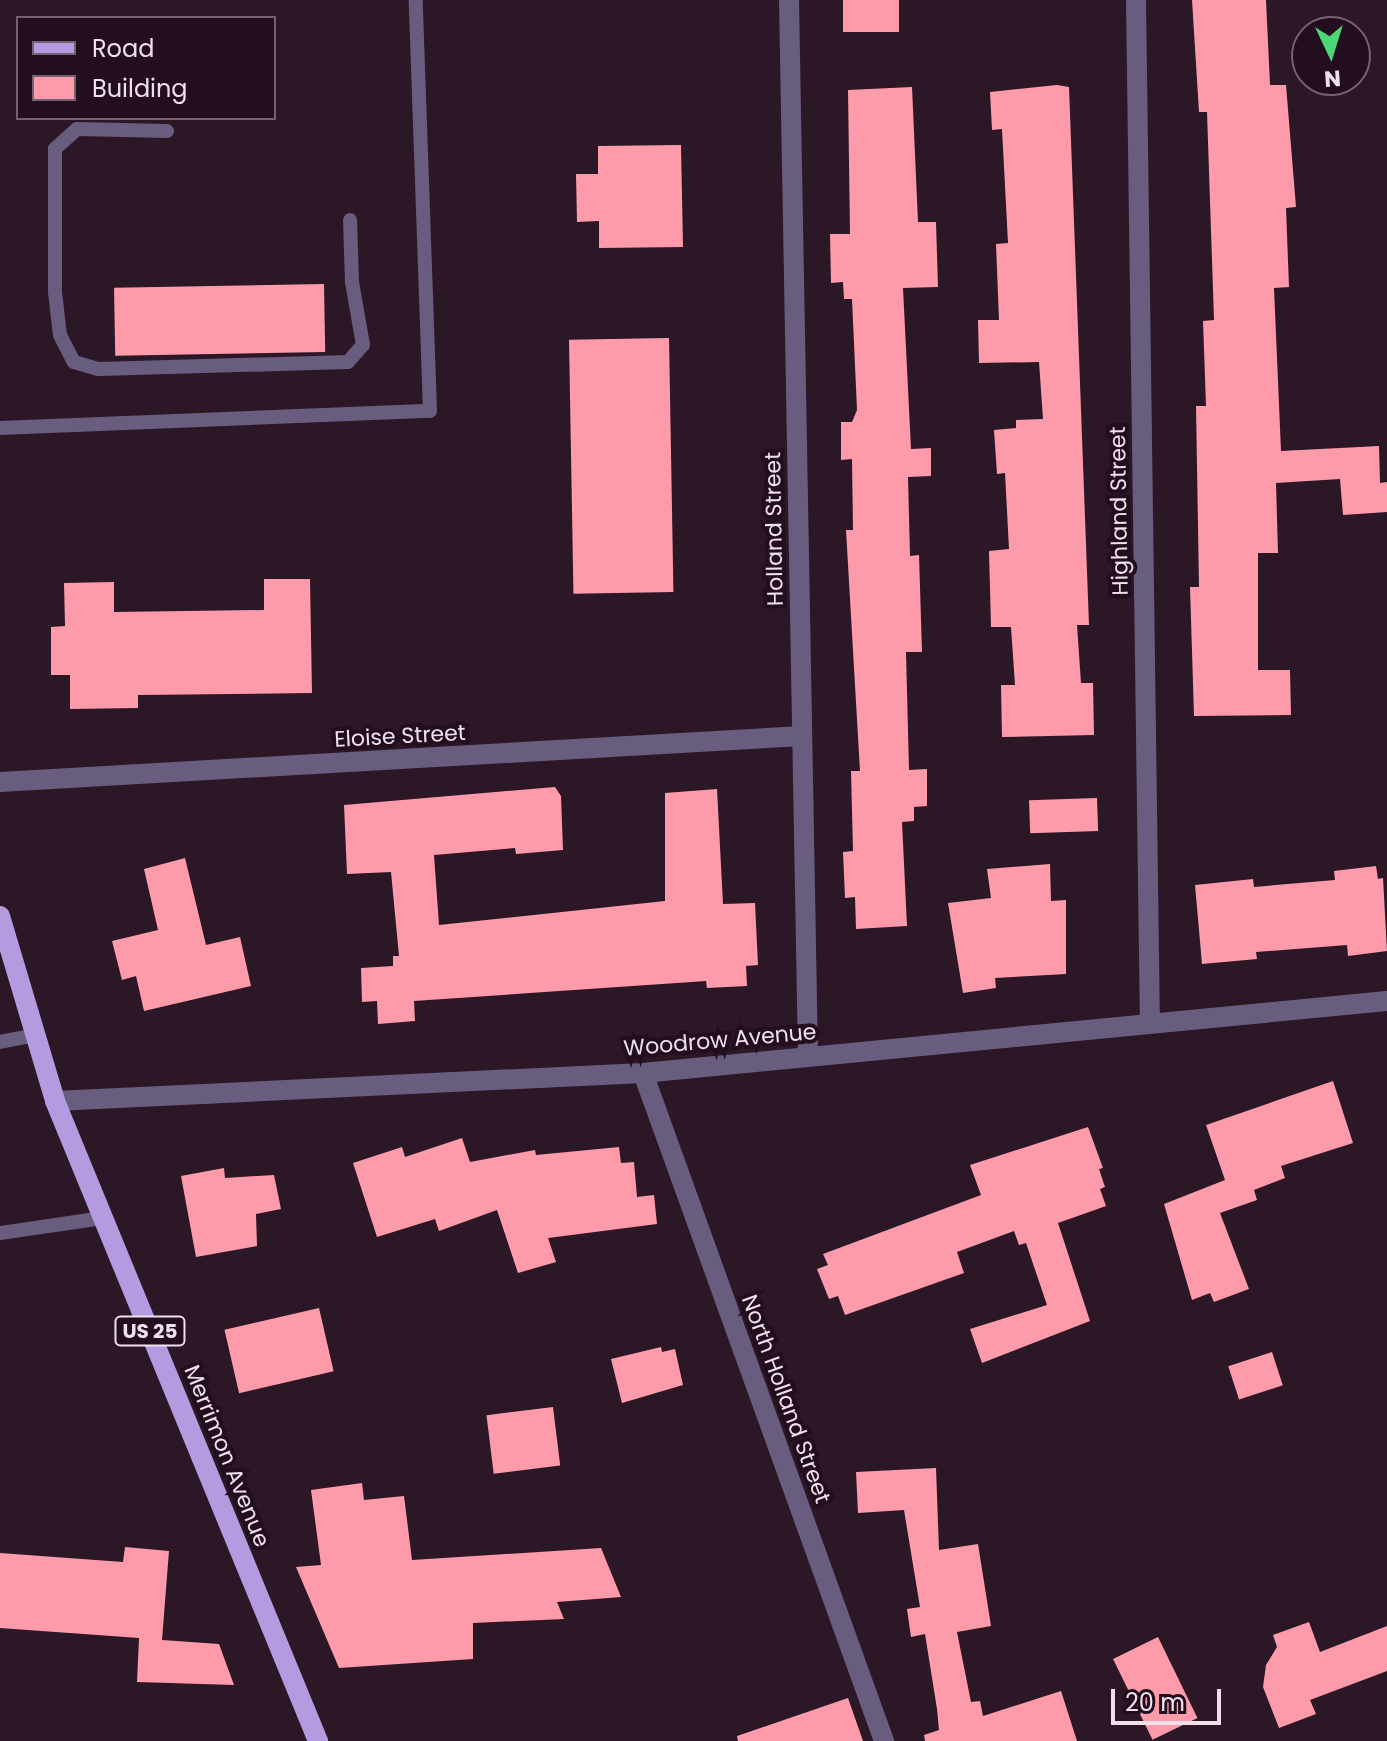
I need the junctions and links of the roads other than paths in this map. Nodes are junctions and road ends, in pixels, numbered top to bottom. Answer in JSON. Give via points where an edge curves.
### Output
{"nodes":[{"id":1,"x":416,"y":0,"type":"edge"},
{"id":2,"x":789,"y":0,"type":"edge"},
{"id":3,"x":1136,"y":0,"type":"edge"},
{"id":4,"x":167,"y":131,"type":"dead end"},
{"id":5,"x":350,"y":220,"type":"dead end"},
{"id":6,"x":0,"y":428,"type":"edge"},
{"id":7,"x":802,"y":736,"type":"junction"},
{"id":8,"x":0,"y":782,"type":"edge"},
{"id":9,"x":0,"y":916,"type":"edge"},
{"id":10,"x":1387,"y":1001,"type":"edge"},
{"id":11,"x":1150,"y":1022,"type":"junction"},
{"id":12,"x":35,"y":1035,"type":"junction"},
{"id":13,"x":0,"y":1042,"type":"edge"},
{"id":14,"x":808,"y":1057,"type":"junction"},
{"id":15,"x":643,"y":1073,"type":"junction"},
{"id":16,"x":55,"y":1101,"type":"junction"},
{"id":17,"x":103,"y":1218,"type":"junction"},
{"id":18,"x":0,"y":1233,"type":"edge"},
{"id":19,"x":318,"y":1741,"type":"edge"},
{"id":20,"x":884,"y":1741,"type":"edge"}],
"edges":[{"from":1,"to":6,"type":"lane","via":[[430,411]]},
{"from":2,"to":7,"type":"street","name":"Holland Street"},
{"from":3,"to":11,"type":"street","name":"Highland Street"},
{"from":4,"to":5,"type":"lane","via":[[77,129],[55,149],[55,292],[60,335],[74,362],[99,369],[348,362],[363,345],[352,282]]},
{"from":7,"to":8,"type":"street","name":"Eloise Street"},
{"from":7,"to":14,"type":"street","name":"Holland Street"},
{"from":9,"to":12,"type":"main road","name":"Merrimon Avenue","number":"US 25"},
{"from":10,"to":11,"type":"street","name":"Woodrow Avenue"},
{"from":11,"to":14,"type":"street","name":"Woodrow Avenue"},
{"from":12,"to":13,"type":"lane"},
{"from":12,"to":16,"type":"main road","name":"Merrimon Avenue","number":"US 25"},
{"from":14,"to":15,"type":"street","name":"Woodrow Avenue"},
{"from":15,"to":16,"type":"street","name":"Woodrow Avenue"},
{"from":15,"to":20,"type":"street","name":"North Holland Street"},
{"from":16,"to":17,"type":"main road","name":"Merrimon Avenue","number":"US 25"},
{"from":17,"to":18,"type":"lane"},
{"from":17,"to":19,"type":"main road","name":"Merrimon Avenue","number":"US 25"}]}
